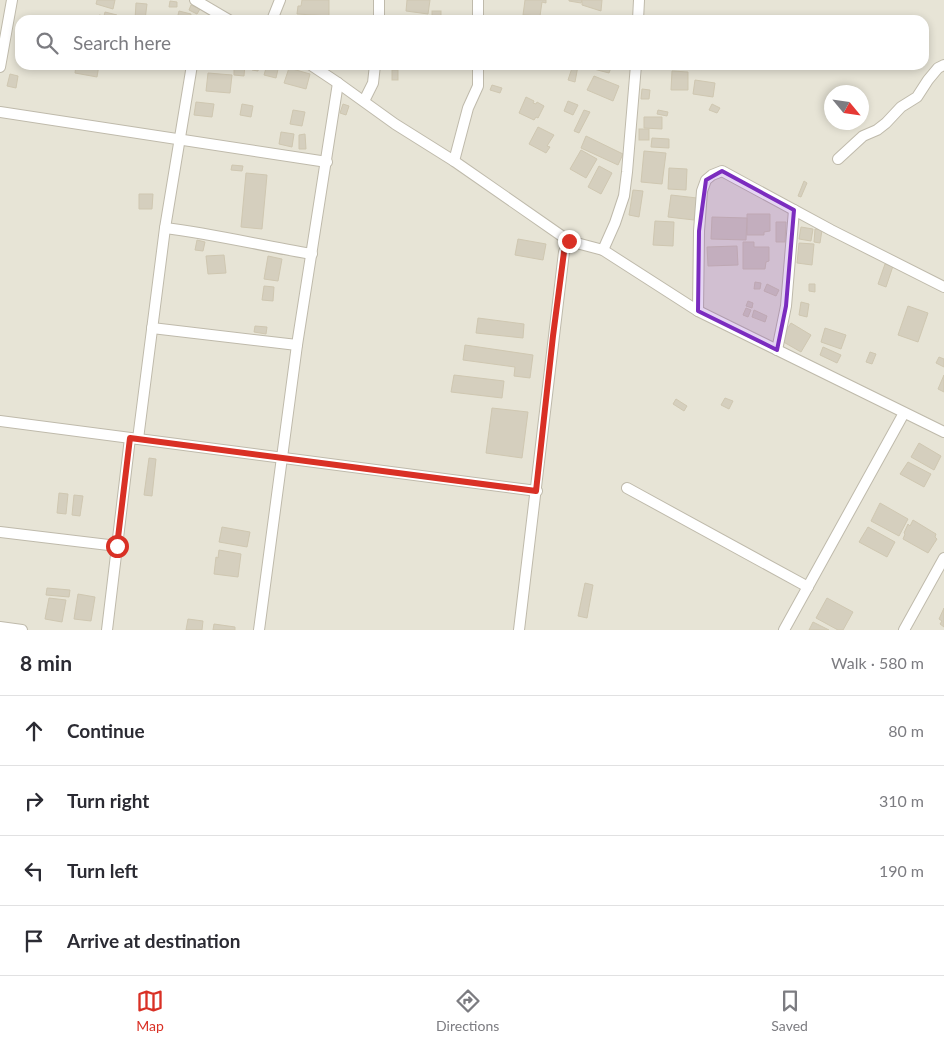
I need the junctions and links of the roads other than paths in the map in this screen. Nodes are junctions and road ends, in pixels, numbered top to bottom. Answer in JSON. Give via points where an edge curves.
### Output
{"nodes":[{"id":1,"x":12,"y":0,"type":"edge"},
{"id":2,"x":195,"y":0,"type":"edge"},
{"id":3,"x":280,"y":0,"type":"edge"},
{"id":4,"x":379,"y":0,"type":"edge"},
{"id":5,"x":478,"y":0,"type":"edge"},
{"id":6,"x":639,"y":0,"type":"edge"},
{"id":7,"x":210,"y":15,"type":"edge"},
{"id":8,"x":274,"y":15,"type":"edge"},
{"id":9,"x":379,"y":15,"type":"edge"},
{"id":10,"x":478,"y":15,"type":"edge"},
{"id":11,"x":638,"y":15,"type":"edge"},
{"id":12,"x":944,"y":65,"type":"edge"},
{"id":13,"x":0,"y":66,"type":"edge"},
{"id":14,"x":191,"y":70,"type":"edge"},
{"id":15,"x":318,"y":70,"type":"edge"},
{"id":16,"x":374,"y":70,"type":"edge"},
{"id":17,"x":478,"y":70,"type":"edge"},
{"id":18,"x":636,"y":70,"type":"edge"},
{"id":19,"x":338,"y":83,"type":"junction"},
{"id":20,"x":364,"y":101,"type":"junction"},
{"id":21,"x":0,"y":112,"type":"edge"},
{"id":22,"x":179,"y":140,"type":"junction"},
{"id":23,"x":838,"y":159,"type":"dead end"},
{"id":24,"x":454,"y":161,"type":"junction"},
{"id":25,"x":327,"y":162,"type":"junction"},
{"id":26,"x":794,"y":210,"type":"junction"},
{"id":27,"x":165,"y":228,"type":"junction"},
{"id":28,"x":569,"y":241,"type":"junction"},
{"id":29,"x":603,"y":250,"type":"junction"},
{"id":30,"x":312,"y":254,"type":"junction"},
{"id":31,"x":944,"y":287,"type":"edge"},
{"id":32,"x":698,"y":311,"type":"junction"},
{"id":33,"x":152,"y":328,"type":"junction"},
{"id":34,"x":297,"y":345,"type":"junction"},
{"id":35,"x":777,"y":350,"type":"junction"},
{"id":36,"x":904,"y":413,"type":"junction"},
{"id":37,"x":0,"y":421,"type":"edge"},
{"id":38,"x":944,"y":432,"type":"edge"},
{"id":39,"x":134,"y":438,"type":"junction"},
{"id":40,"x":281,"y":457,"type":"junction"},
{"id":41,"x":627,"y":488,"type":"dead end"},
{"id":42,"x":536,"y":491,"type":"junction"},
{"id":43,"x":0,"y":532,"type":"edge"},
{"id":44,"x":117,"y":546,"type":"junction"},
{"id":45,"x":944,"y":558,"type":"edge"},
{"id":46,"x":808,"y":587,"type":"junction"},
{"id":47,"x":0,"y":627,"type":"edge"},
{"id":48,"x":22,"y":630,"type":"edge"},
{"id":49,"x":107,"y":630,"type":"edge"},
{"id":50,"x":259,"y":630,"type":"edge"},
{"id":51,"x":518,"y":630,"type":"edge"},
{"id":52,"x":784,"y":630,"type":"edge"},
{"id":53,"x":904,"y":630,"type":"edge"}],
"edges":[{"from":1,"to":13,"type":"street"},
{"from":2,"to":7,"type":"street"},
{"from":3,"to":8,"type":"street"},
{"from":4,"to":9,"type":"street"},
{"from":5,"to":10,"type":"street"},
{"from":6,"to":11,"type":"street"},
{"from":12,"to":23,"type":"street","via":[[938,68],[917,97],[877,130],[863,136]]},
{"from":14,"to":22,"type":"street"},
{"from":15,"to":19,"type":"street"},
{"from":16,"to":20,"type":"street","via":[[373,83]]},
{"from":17,"to":24,"type":"street","via":[[478,86],[468,108]]},
{"from":18,"to":29,"type":"street","via":[[624,196]]},
{"from":19,"to":20,"type":"street"},
{"from":19,"to":25,"type":"street"},
{"from":20,"to":24,"type":"street"},
{"from":21,"to":22,"type":"street"},
{"from":22,"to":25,"type":"street"},
{"from":22,"to":27,"type":"street"},
{"from":24,"to":28,"type":"street"},
{"from":25,"to":30,"type":"street"},
{"from":26,"to":31,"type":"street"},
{"from":26,"to":32,"type":"street","via":[[722,171],[706,180],[699,231]]},
{"from":26,"to":35,"type":"street","via":[[786,306]]},
{"from":27,"to":30,"type":"street"},
{"from":27,"to":33,"type":"street"},
{"from":28,"to":29,"type":"street"},
{"from":28,"to":42,"type":"street","via":[[564,252]]},
{"from":29,"to":32,"type":"street"},
{"from":30,"to":34,"type":"street"},
{"from":32,"to":35,"type":"street"},
{"from":33,"to":34,"type":"street"},
{"from":33,"to":39,"type":"street"},
{"from":34,"to":40,"type":"street"},
{"from":35,"to":36,"type":"street"},
{"from":36,"to":38,"type":"street"},
{"from":36,"to":46,"type":"street"},
{"from":37,"to":39,"type":"street"},
{"from":39,"to":40,"type":"street"},
{"from":39,"to":44,"type":"street"},
{"from":40,"to":42,"type":"street"},
{"from":40,"to":50,"type":"street"},
{"from":41,"to":46,"type":"street"},
{"from":42,"to":51,"type":"street"},
{"from":43,"to":44,"type":"street"},
{"from":44,"to":49,"type":"street"},
{"from":45,"to":53,"type":"street"},
{"from":46,"to":52,"type":"street"},
{"from":47,"to":48,"type":"street"}]}
